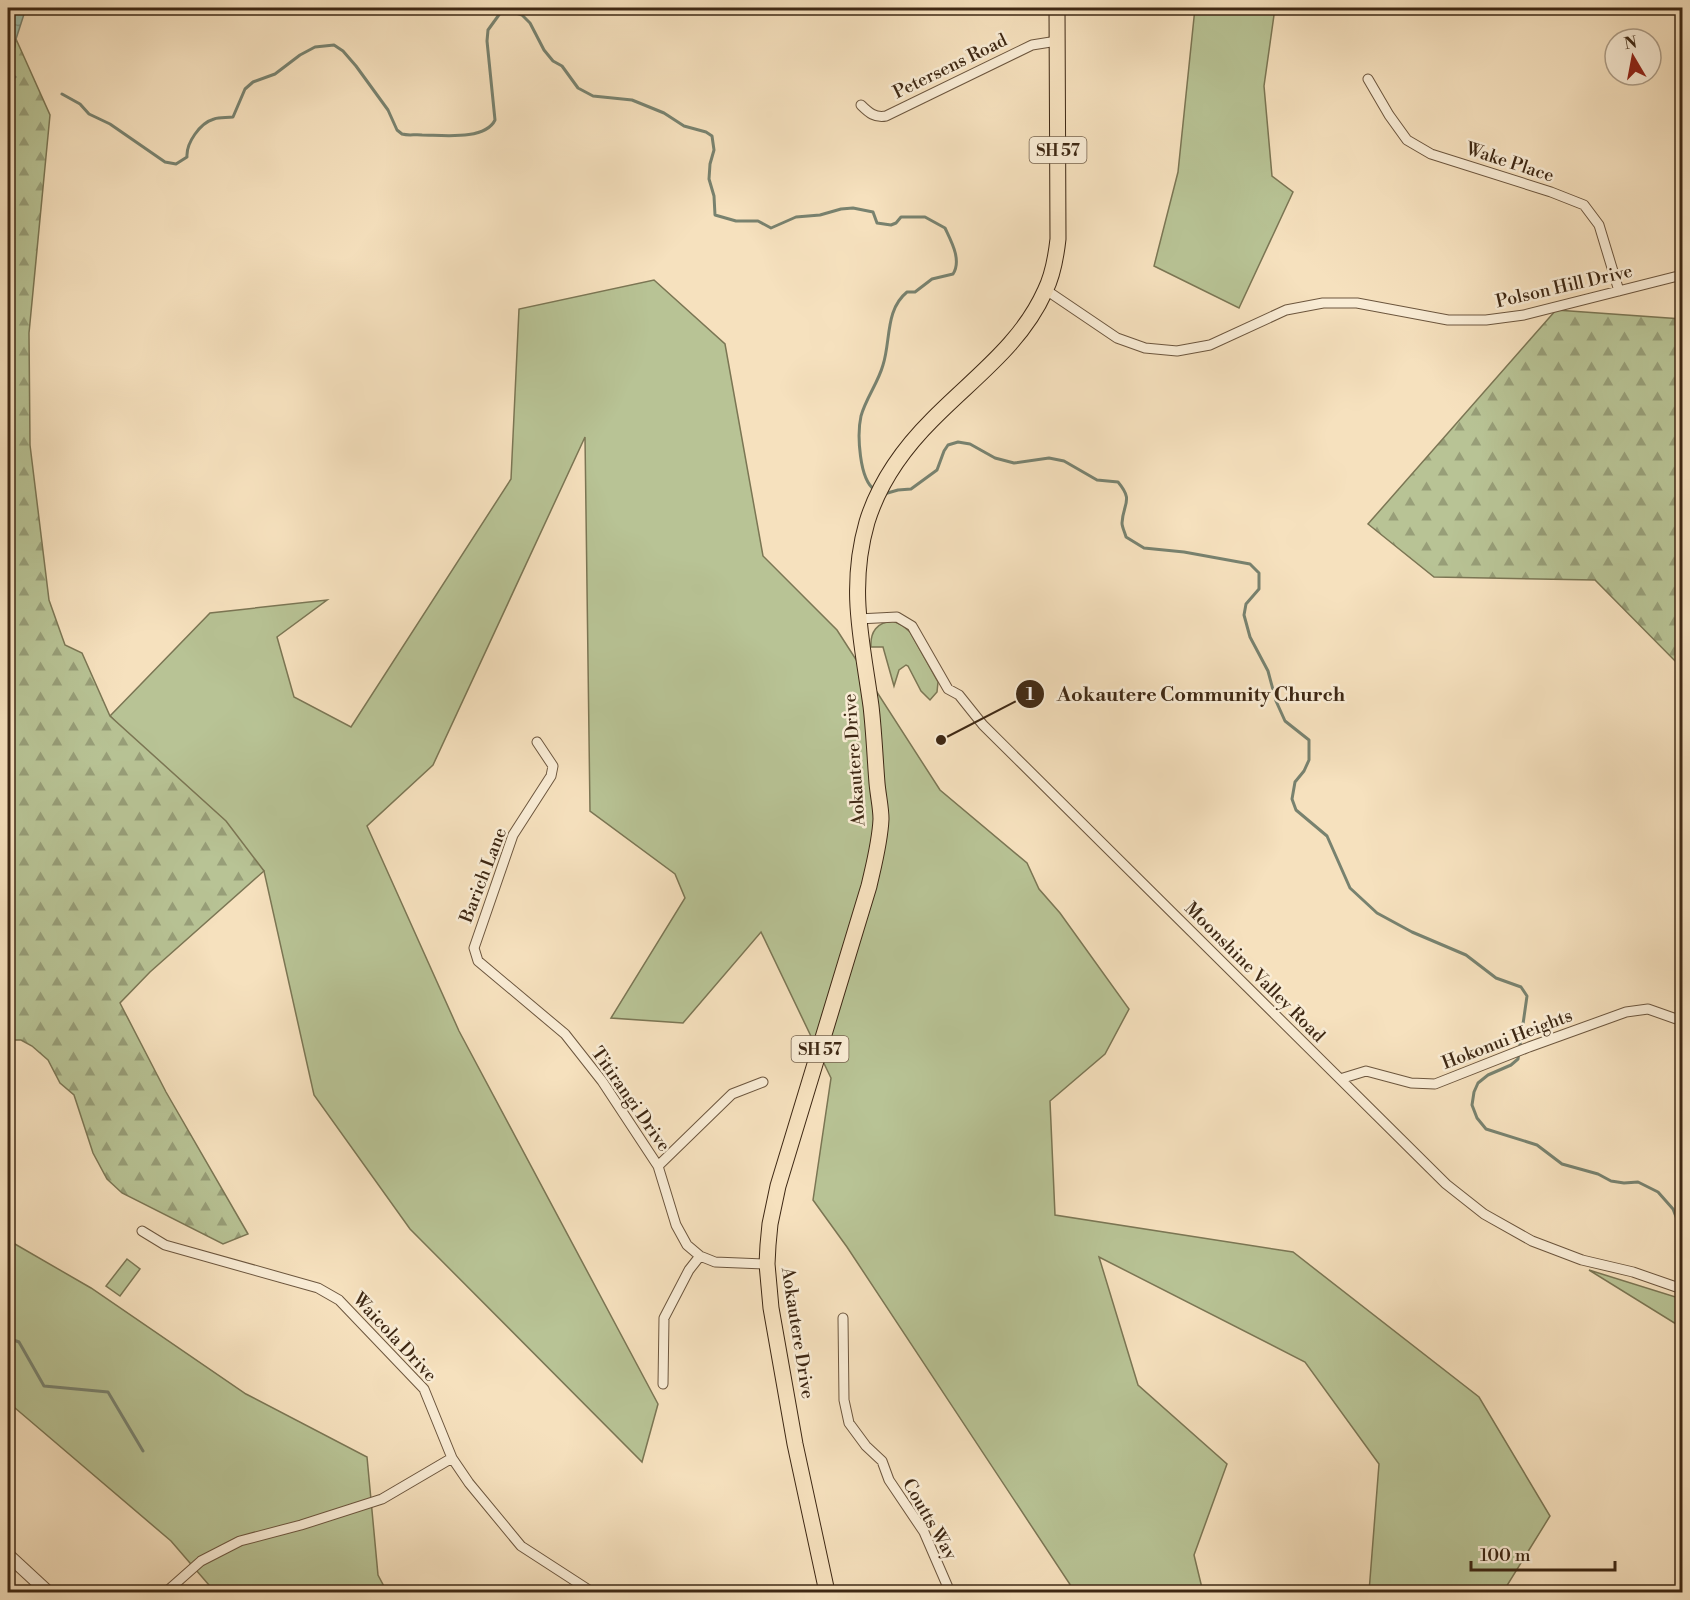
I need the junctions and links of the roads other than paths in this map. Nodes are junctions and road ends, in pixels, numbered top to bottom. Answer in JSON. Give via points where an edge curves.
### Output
{"nodes":[{"id":1,"x":1057,"y":8,"type":"edge"},
{"id":2,"x":1057,"y":41,"type":"junction"},
{"id":3,"x":1368,"y":79,"type":"dead end"},
{"id":4,"x":861,"y":105,"type":"dead end"},
{"id":5,"x":1683,"y":275,"type":"edge"},
{"id":6,"x":1046,"y":290,"type":"junction"},
{"id":7,"x":1618,"y":291,"type":"junction"},
{"id":8,"x":858,"y":619,"type":"junction"},
{"id":9,"x":537,"y":742,"type":"dead end"},
{"id":10,"x":478,"y":961,"type":"joint"},
{"id":11,"x":1683,"y":1021,"type":"edge"},
{"id":12,"x":1341,"y":1079,"type":"junction"},
{"id":13,"x":763,"y":1082,"type":"dead end"},
{"id":14,"x":658,"y":1166,"type":"junction"},
{"id":15,"x":142,"y":1231,"type":"dead end"},
{"id":16,"x":700,"y":1256,"type":"junction"},
{"id":17,"x":767,"y":1264,"type":"junction"},
{"id":18,"x":1683,"y":1289,"type":"edge"},
{"id":19,"x":843,"y":1318,"type":"dead end"},
{"id":20,"x":663,"y":1384,"type":"dead end"},
{"id":21,"x":452,"y":1458,"type":"junction"},
{"id":22,"x":8,"y":1556,"type":"edge"},
{"id":23,"x":48,"y":1593,"type":"edge"},
{"id":24,"x":166,"y":1593,"type":"edge"},
{"id":25,"x":592,"y":1593,"type":"edge"},
{"id":26,"x":827,"y":1593,"type":"edge"},
{"id":27,"x":950,"y":1593,"type":"edge"}],
"edges":[{"from":1,"to":2,"type":"highway","name":"Aokautere Drive","number":"SH 57"},
{"from":2,"to":4,"type":"street","name":"Petersens Road","via":[[1032,45],[886,116],[873,115]]},
{"from":2,"to":6,"type":"highway","name":"Aokautere Drive","number":"SH 57","via":[[1058,239]]},
{"from":3,"to":7,"type":"street","name":"Wake Place","via":[[1407,140],[1431,154],[1584,205],[1599,225]]},
{"from":5,"to":7,"type":"street","name":"Polson Hill Drive"},
{"from":6,"to":7,"type":"street","name":"Polson Hill Drive","via":[[1117,338],[1145,348],[1177,351],[1210,345],[1286,310],[1323,303],[1357,303],[1448,321],[1486,320],[1524,315]]},
{"from":6,"to":8,"type":"highway","name":"Aokautere Drive","number":"SH 57","via":[[1012,342],[915,438],[883,484],[873,505],[858,564]]},
{"from":8,"to":12,"type":"street","name":"Moonshine Valley Road","via":[[897,617],[912,626],[948,689],[959,695],[983,724]]},
{"from":8,"to":17,"type":"highway","name":"Aokautere Drive","number":"SH 57","via":[[881,819],[878,848],[778,1186]]},
{"from":9,"to":10,"type":"street","name":"Barich Lane","via":[[553,766],[513,835],[474,948]]},
{"from":10,"to":14,"type":"street","name":"Titirangi Drive","via":[[565,1034],[602,1081]]},
{"from":11,"to":12,"type":"street","name":"Hokonui Heights","via":[[1648,1009],[1626,1012],[1435,1084],[1411,1083],[1366,1071]]},
{"from":12,"to":18,"type":"street","name":"Moonshine Valley Road","via":[[1446,1184],[1484,1214],[1542,1245]]},
{"from":13,"to":14,"type":"street","via":[[732,1094]]},
{"from":14,"to":16,"type":"street","name":"Titirangi Drive","via":[[676,1226],[687,1245]]},
{"from":15,"to":21,"type":"street","name":"Waicola Drive","via":[[165,1245],[318,1288],[339,1300],[424,1389]]},
{"from":16,"to":17,"type":"street","via":[[715,1262]]},
{"from":16,"to":20,"type":"street","via":[[664,1318]]},
{"from":17,"to":26,"type":"highway","name":"Aokautere Drive","number":"SH 57","via":[[795,1444]]},
{"from":19,"to":27,"type":"street","name":"Coutts Way","via":[[844,1400],[849,1423],[882,1461],[924,1533]]},
{"from":21,"to":24,"type":"street","via":[[382,1499],[240,1541],[201,1561]]},
{"from":21,"to":25,"type":"street","name":"Waicola Drive","via":[[521,1546]]},
{"from":22,"to":23,"type":"street"}]}
